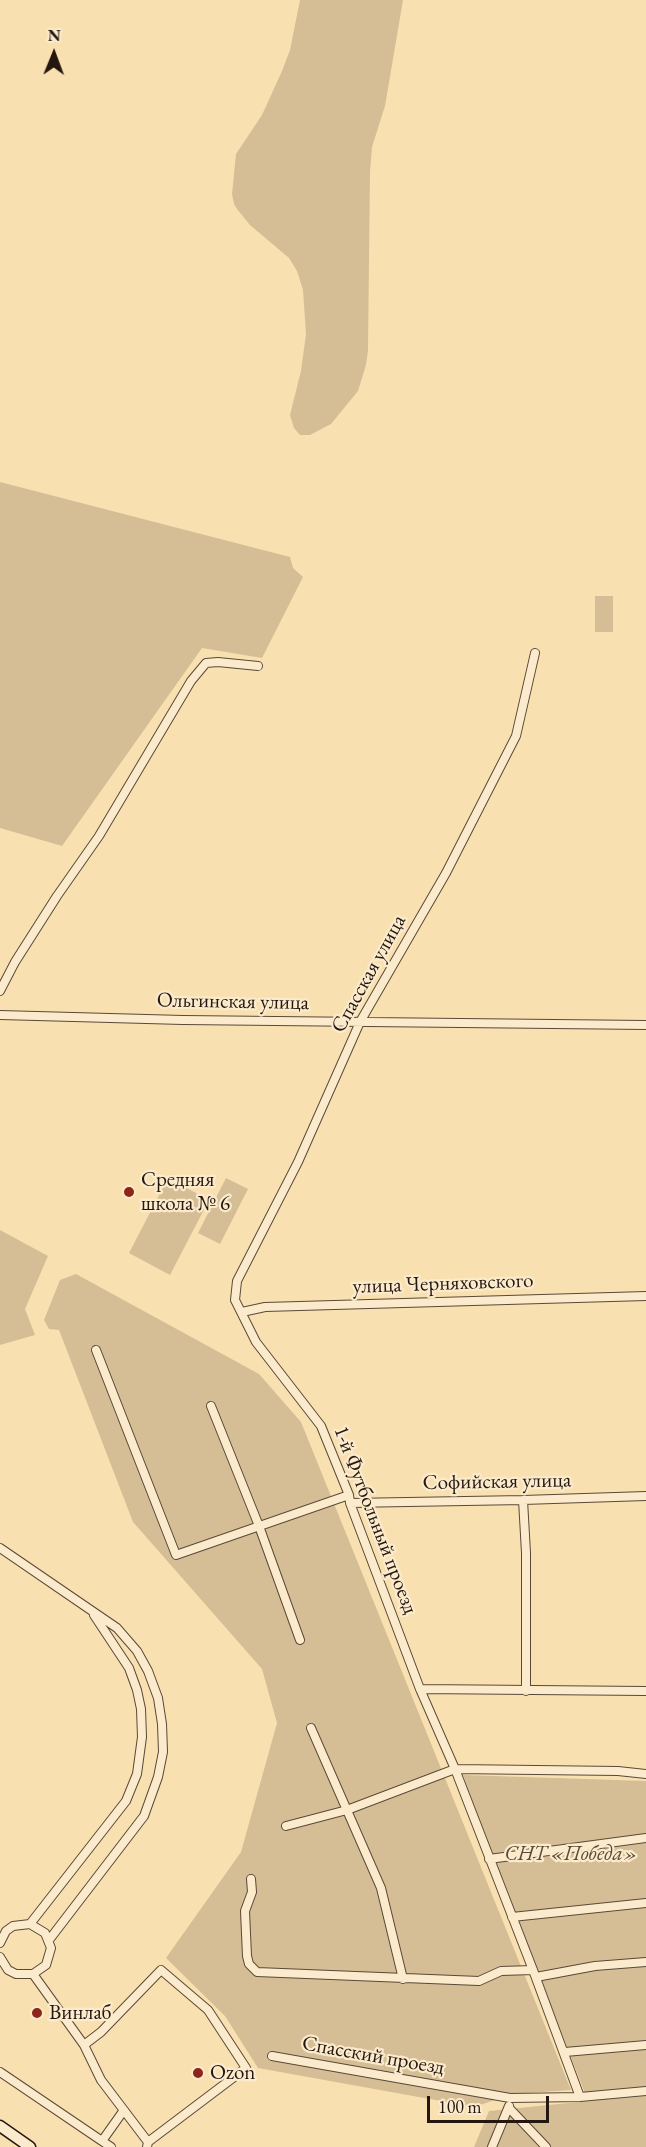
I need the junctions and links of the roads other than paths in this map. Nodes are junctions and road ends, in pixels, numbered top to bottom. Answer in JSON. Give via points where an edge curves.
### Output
{"nodes":[{"id":1,"x":535,"y":653,"type":"dead end"},
{"id":2,"x":258,"y":666,"type":"dead end"},
{"id":3,"x":0,"y":991,"type":"edge"},
{"id":4,"x":0,"y":1016,"type":"edge"},
{"id":5,"x":360,"y":1022,"type":"junction"},
{"id":6,"x":646,"y":1025,"type":"edge"},
{"id":7,"x":646,"y":1296,"type":"edge"},
{"id":8,"x":242,"y":1312,"type":"junction"},
{"id":9,"x":96,"y":1350,"type":"dead end"},
{"id":10,"x":211,"y":1406,"type":"dead end"},
{"id":11,"x":646,"y":1496,"type":"edge"},
{"id":12,"x":349,"y":1499,"type":"junction"},
{"id":13,"x":523,"y":1500,"type":"junction"},
{"id":14,"x":260,"y":1526,"type":"junction"},
{"id":15,"x":0,"y":1548,"type":"edge"},
{"id":16,"x":89,"y":1609,"type":"junction"},
{"id":17,"x":300,"y":1640,"type":"dead end"},
{"id":18,"x":420,"y":1689,"type":"junction"},
{"id":19,"x":526,"y":1691,"type":"junction"},
{"id":20,"x":646,"y":1691,"type":"edge"},
{"id":21,"x":311,"y":1728,"type":"dead end"},
{"id":22,"x":455,"y":1769,"type":"junction"},
{"id":23,"x":646,"y":1774,"type":"edge"},
{"id":24,"x":347,"y":1810,"type":"junction"},
{"id":25,"x":286,"y":1826,"type":"dead end"},
{"id":26,"x":646,"y":1838,"type":"edge"},
{"id":27,"x":489,"y":1859,"type":"junction"},
{"id":28,"x":251,"y":1879,"type":"dead end"},
{"id":29,"x":646,"y":1903,"type":"edge"},
{"id":30,"x":512,"y":1917,"type":"junction"},
{"id":31,"x":30,"y":1924,"type":"junction"},
{"id":32,"x":50,"y":1940,"type":"junction"},
{"id":33,"x":0,"y":1943,"type":"edge"},
{"id":34,"x":0,"y":1957,"type":"edge"},
{"id":35,"x":646,"y":1962,"type":"edge"},
{"id":36,"x":33,"y":1974,"type":"junction"},
{"id":37,"x":535,"y":1974,"type":"junction"},
{"id":38,"x":403,"y":1978,"type":"junction"},
{"id":39,"x":84,"y":2045,"type":"junction"},
{"id":40,"x":646,"y":2045,"type":"edge"},
{"id":41,"x":565,"y":2052,"type":"junction"},
{"id":42,"x":272,"y":2056,"type":"dead end"},
{"id":43,"x":0,"y":2072,"type":"edge"},
{"id":44,"x":646,"y":2091,"type":"edge"},
{"id":45,"x":580,"y":2097,"type":"junction"},
{"id":46,"x":510,"y":2098,"type":"junction"},
{"id":47,"x":508,"y":2108,"type":"junction"},
{"id":48,"x":124,"y":2110,"type":"junction"},
{"id":49,"x":0,"y":2126,"type":"edge"},
{"id":50,"x":102,"y":2141,"type":"junction"},
{"id":51,"x":147,"y":2144,"type":"edge"},
{"id":52,"x":30,"y":2147,"type":"edge"},
{"id":53,"x":111,"y":2147,"type":"edge"},
{"id":54,"x":492,"y":2147,"type":"edge"},
{"id":55,"x":546,"y":2147,"type":"edge"}],
"edges":[{"from":1,"to":5,"type":"street","name":"Спасская улица","via":[[516,736],[446,873]]},
{"from":2,"to":3,"type":"street","via":[[206,663],[191,681]]},
{"from":4,"to":5,"type":"street","name":"Ольгинская улица"},
{"from":5,"to":6,"type":"street","name":"Ольгинская улица"},
{"from":5,"to":8,"type":"street","name":"Спасская улица","via":[[298,1162],[237,1281],[235,1300]]},
{"from":7,"to":8,"type":"street","name":"улица Черняховского","via":[[265,1307]]},
{"from":8,"to":12,"type":"street","name":"1-й Футбольный проезд","via":[[256,1342],[321,1426]]},
{"from":9,"to":14,"type":"street","name":"Софийская улица","via":[[176,1555]]},
{"from":10,"to":14,"type":"street"},
{"from":11,"to":13,"type":"street","name":"Софийская улица"},
{"from":12,"to":13,"type":"street","name":"Софийская улица"},
{"from":12,"to":14,"type":"street","name":"Софийская улица"},
{"from":12,"to":18,"type":"street","name":"1-й Футбольный проезд"},
{"from":13,"to":19,"type":"street"},
{"from":14,"to":17,"type":"street"},
{"from":15,"to":16,"type":"street"},
{"from":16,"to":31,"type":"street","via":[[129,1668],[137,1690],[141,1737],[136,1774],[126,1801]]},
{"from":16,"to":32,"type":"street","via":[[117,1628],[148,1671],[158,1698],[163,1752],[144,1816]]},
{"from":18,"to":19,"type":"street"},
{"from":18,"to":22,"type":"street","name":"1-й Футбольный проезд"},
{"from":19,"to":20,"type":"street"},
{"from":21,"to":24,"type":"street"},
{"from":22,"to":23,"type":"street"},
{"from":22,"to":24,"type":"street"},
{"from":22,"to":27,"type":"street","name":"1-й Футбольный проезд"},
{"from":24,"to":25,"type":"street"},
{"from":24,"to":38,"type":"street","via":[[381,1888]]},
{"from":26,"to":27,"type":"street"},
{"from":27,"to":30,"type":"street","name":"1-й Футбольный проезд"},
{"from":28,"to":38,"type":"street","via":[[252,1892],[245,1911],[247,1956],[257,1972]]},
{"from":29,"to":30,"type":"street"},
{"from":30,"to":37,"type":"street","name":"1-й Футбольный проезд"},
{"from":31,"to":32,"type":"street"},
{"from":31,"to":33,"type":"street","via":[[6,1931]]},
{"from":32,"to":36,"type":"street","via":[[46,1965]]},
{"from":34,"to":36,"type":"street","via":[[8,1970]]},
{"from":35,"to":37,"type":"street"},
{"from":36,"to":39,"type":"street"},
{"from":37,"to":38,"type":"street","via":[[501,1971],[479,1981]]},
{"from":37,"to":41,"type":"street","name":"1-й Футбольный проезд"},
{"from":39,"to":48,"type":"street","via":[[101,2080]]},
{"from":39,"to":51,"type":"street","via":[[161,1970],[208,2010],[228,2039],[246,2068]]},
{"from":40,"to":41,"type":"street"},
{"from":41,"to":45,"type":"street","name":"1-й Футбольный проезд"},
{"from":42,"to":46,"type":"street","name":"Спасский проезд"},
{"from":43,"to":50,"type":"street"},
{"from":44,"to":45,"type":"street","name":"Спасский проезд"},
{"from":45,"to":46,"type":"street","name":"Спасский проезд"},
{"from":46,"to":47,"type":"street"},
{"from":47,"to":54,"type":"street"},
{"from":47,"to":55,"type":"street"},
{"from":48,"to":50,"type":"street"},
{"from":48,"to":51,"type":"street"},
{"from":49,"to":52,"type":"main road"},
{"from":50,"to":53,"type":"street"}]}
